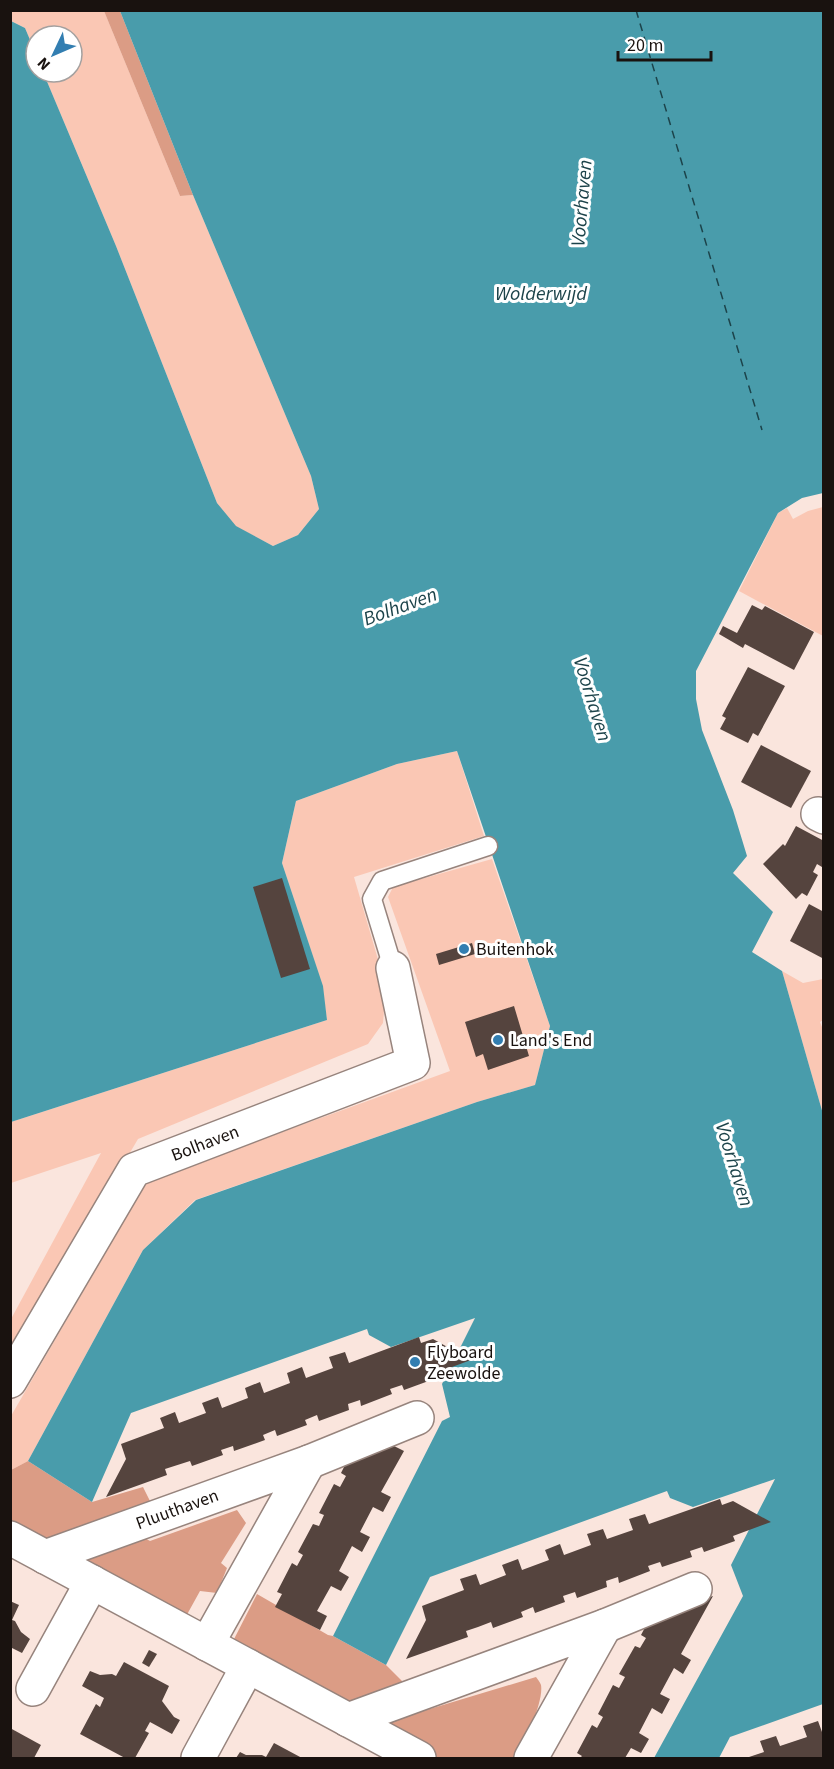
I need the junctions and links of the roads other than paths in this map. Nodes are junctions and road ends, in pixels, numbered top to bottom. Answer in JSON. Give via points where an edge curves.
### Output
{"nodes":[{"id":1,"x":488,"y":846,"type":"dead end"},
{"id":2,"x":393,"y":968,"type":"joint"},
{"id":3,"x":10,"y":1381,"type":"edge"},
{"id":4,"x":417,"y":1418,"type":"dead end"},
{"id":5,"x":309,"y":1462,"type":"junction"},
{"id":6,"x":10,"y":1538,"type":"edge"},
{"id":7,"x":45,"y":1557,"type":"junction"},
{"id":8,"x":92,"y":1582,"type":"junction"},
{"id":9,"x":695,"y":1589,"type":"dead end"},
{"id":10,"x":605,"y":1626,"type":"junction"},
{"id":11,"x":207,"y":1644,"type":"junction"},
{"id":12,"x":248,"y":1666,"type":"junction"},
{"id":13,"x":33,"y":1689,"type":"dead end"},
{"id":14,"x":348,"y":1720,"type":"junction"},
{"id":15,"x":385,"y":1750,"type":"edge"},
{"id":16,"x":198,"y":1758,"type":"edge"},
{"id":17,"x":419,"y":1758,"type":"edge"},
{"id":18,"x":531,"y":1758,"type":"edge"}],
"edges":[{"from":1,"to":2,"type":"lane","via":[[382,881],[372,899]]},
{"from":2,"to":3,"type":"street","name":"Bolhaven","via":[[413,1064],[134,1170]]},
{"from":4,"to":5,"type":"street","name":"Pluuthaven"},
{"from":5,"to":7,"type":"street","name":"Pluuthaven"},
{"from":5,"to":11,"type":"street"},
{"from":6,"to":7,"type":"street"},
{"from":7,"to":8,"type":"street"},
{"from":8,"to":11,"type":"street"},
{"from":8,"to":13,"type":"street"},
{"from":9,"to":10,"type":"street"},
{"from":10,"to":14,"type":"street"},
{"from":10,"to":18,"type":"street"},
{"from":11,"to":12,"type":"street"},
{"from":12,"to":14,"type":"street"},
{"from":12,"to":16,"type":"street"},
{"from":14,"to":15,"type":"street"},
{"from":15,"to":17,"type":"street"}]}
